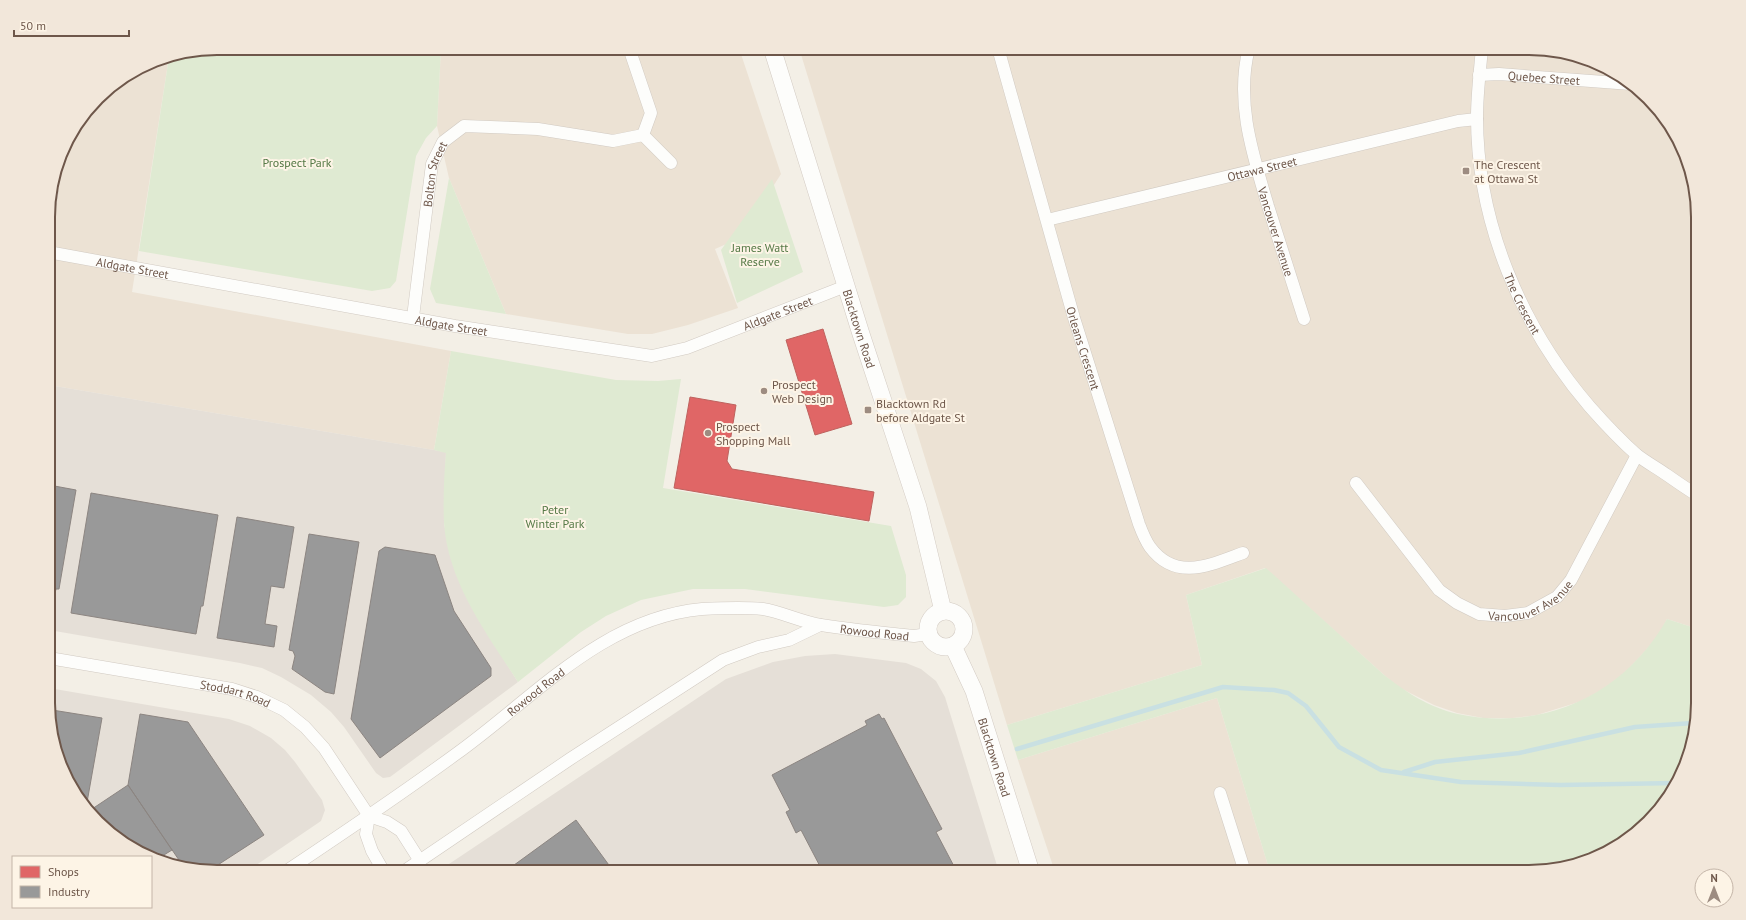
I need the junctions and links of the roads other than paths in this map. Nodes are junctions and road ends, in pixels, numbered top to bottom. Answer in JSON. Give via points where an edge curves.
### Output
{"nodes":[{"id":1,"x":631,"y":55,"type":"edge"},
{"id":2,"x":774,"y":55,"type":"edge"},
{"id":3,"x":1000,"y":55,"type":"edge"},
{"id":4,"x":1247,"y":55,"type":"edge"},
{"id":5,"x":1481,"y":55,"type":"edge"},
{"id":6,"x":1479,"y":75,"type":"junction"},
{"id":7,"x":1621,"y":83,"type":"edge"},
{"id":8,"x":1477,"y":119,"type":"junction"},
{"id":9,"x":643,"y":134,"type":"junction"},
{"id":10,"x":671,"y":163,"type":"dead end"},
{"id":11,"x":1257,"y":170,"type":"junction"},
{"id":12,"x":1047,"y":220,"type":"junction"},
{"id":13,"x":55,"y":253,"type":"edge"},
{"id":14,"x":846,"y":286,"type":"junction"},
{"id":15,"x":413,"y":317,"type":"junction"},
{"id":16,"x":1304,"y":320,"type":"dead end"},
{"id":17,"x":1638,"y":455,"type":"junction"},
{"id":18,"x":1356,"y":483,"type":"dead end"},
{"id":19,"x":1691,"y":491,"type":"edge"},
{"id":20,"x":1243,"y":553,"type":"dead end"},
{"id":21,"x":943,"y":611,"type":"junction"},
{"id":22,"x":820,"y":625,"type":"junction"},
{"id":23,"x":928,"y":634,"type":"junction"},
{"id":24,"x":953,"y":646,"type":"junction"},
{"id":25,"x":55,"y":659,"type":"edge"},
{"id":26,"x":1220,"y":793,"type":"dead end"},
{"id":27,"x":369,"y":816,"type":"junction"},
{"id":28,"x":420,"y":861,"type":"junction"},
{"id":29,"x":296,"y":865,"type":"edge"},
{"id":30,"x":380,"y":865,"type":"edge"},
{"id":31,"x":413,"y":865,"type":"edge"},
{"id":32,"x":1029,"y":865,"type":"edge"},
{"id":33,"x":1243,"y":865,"type":"edge"}],
"edges":[{"from":1,"to":9,"type":"street","via":[[651,113]]},
{"from":2,"to":14,"type":"main road","name":"Blacktown Road"},
{"from":3,"to":12,"type":"street","name":"Orleans Crescent"},
{"from":4,"to":11,"type":"street","name":"Vancouver Avenue","via":[[1244,100],[1248,134]]},
{"from":5,"to":6,"type":"street","name":"The Crescent"},
{"from":6,"to":7,"type":"street","name":"Quebec Street","via":[[1499,74]]},
{"from":6,"to":8,"type":"street","name":"The Crescent"},
{"from":8,"to":11,"type":"street","name":"Ottawa Street","via":[[1458,121]]},
{"from":8,"to":17,"type":"street","name":"The Crescent","via":[[1479,152],[1490,216],[1501,254],[1524,310],[1544,347],[1568,381],[1608,427]]},
{"from":9,"to":10,"type":"street"},
{"from":9,"to":15,"type":"street","name":"Bolton Street","via":[[613,141],[538,129],[464,126],[443,142],[432,164]]},
{"from":11,"to":12,"type":"street","name":"Ottawa Street"},
{"from":11,"to":16,"type":"street","name":"Vancouver Avenue"},
{"from":12,"to":20,"type":"street","name":"Orleans Crescent","via":[[1076,325],[1139,524],[1150,546],[1164,562],[1187,569],[1212,564]]},
{"from":13,"to":15,"type":"street","name":"Aldgate Street"},
{"from":14,"to":15,"type":"street","name":"Aldgate Street","via":[[688,348],[652,356],[455,326]]},
{"from":14,"to":21,"type":"main road","name":"Blacktown Road","via":[[918,507]]},
{"from":17,"to":18,"type":"street","name":"Vancouver Avenue","via":[[1571,580],[1557,597],[1528,612],[1505,616],[1479,614],[1439,590]]},
{"from":17,"to":19,"type":"street","name":"The Crescent"},
{"from":21,"to":23,"type":"main road","via":[[937,613],[929,622]]},
{"from":21,"to":24,"type":"main road","via":[[954,613],[962,621],[961,638]]},
{"from":22,"to":23,"type":"street","name":"Rowood Road","via":[[914,636]]},
{"from":22,"to":27,"type":"street","name":"Rowood Road","via":[[764,609],[731,608],[678,612],[616,634],[581,656],[458,753]]},
{"from":22,"to":28,"type":"street","via":[[789,640],[758,647],[722,660]]},
{"from":23,"to":24,"type":"main road","via":[[935,644]]},
{"from":24,"to":32,"type":"main road","name":"Blacktown Road","via":[[974,691]]},
{"from":25,"to":27,"type":"street","name":"Stoddart Road","via":[[232,689],[284,710],[305,726],[324,748]]},
{"from":26,"to":33,"type":"street"},
{"from":27,"to":28,"type":"street","via":[[387,822],[401,831]]},
{"from":27,"to":29,"type":"street","name":"Rowood Road"},
{"from":27,"to":30,"type":"street","via":[[366,834]]},
{"from":28,"to":31,"type":"street"}]}
